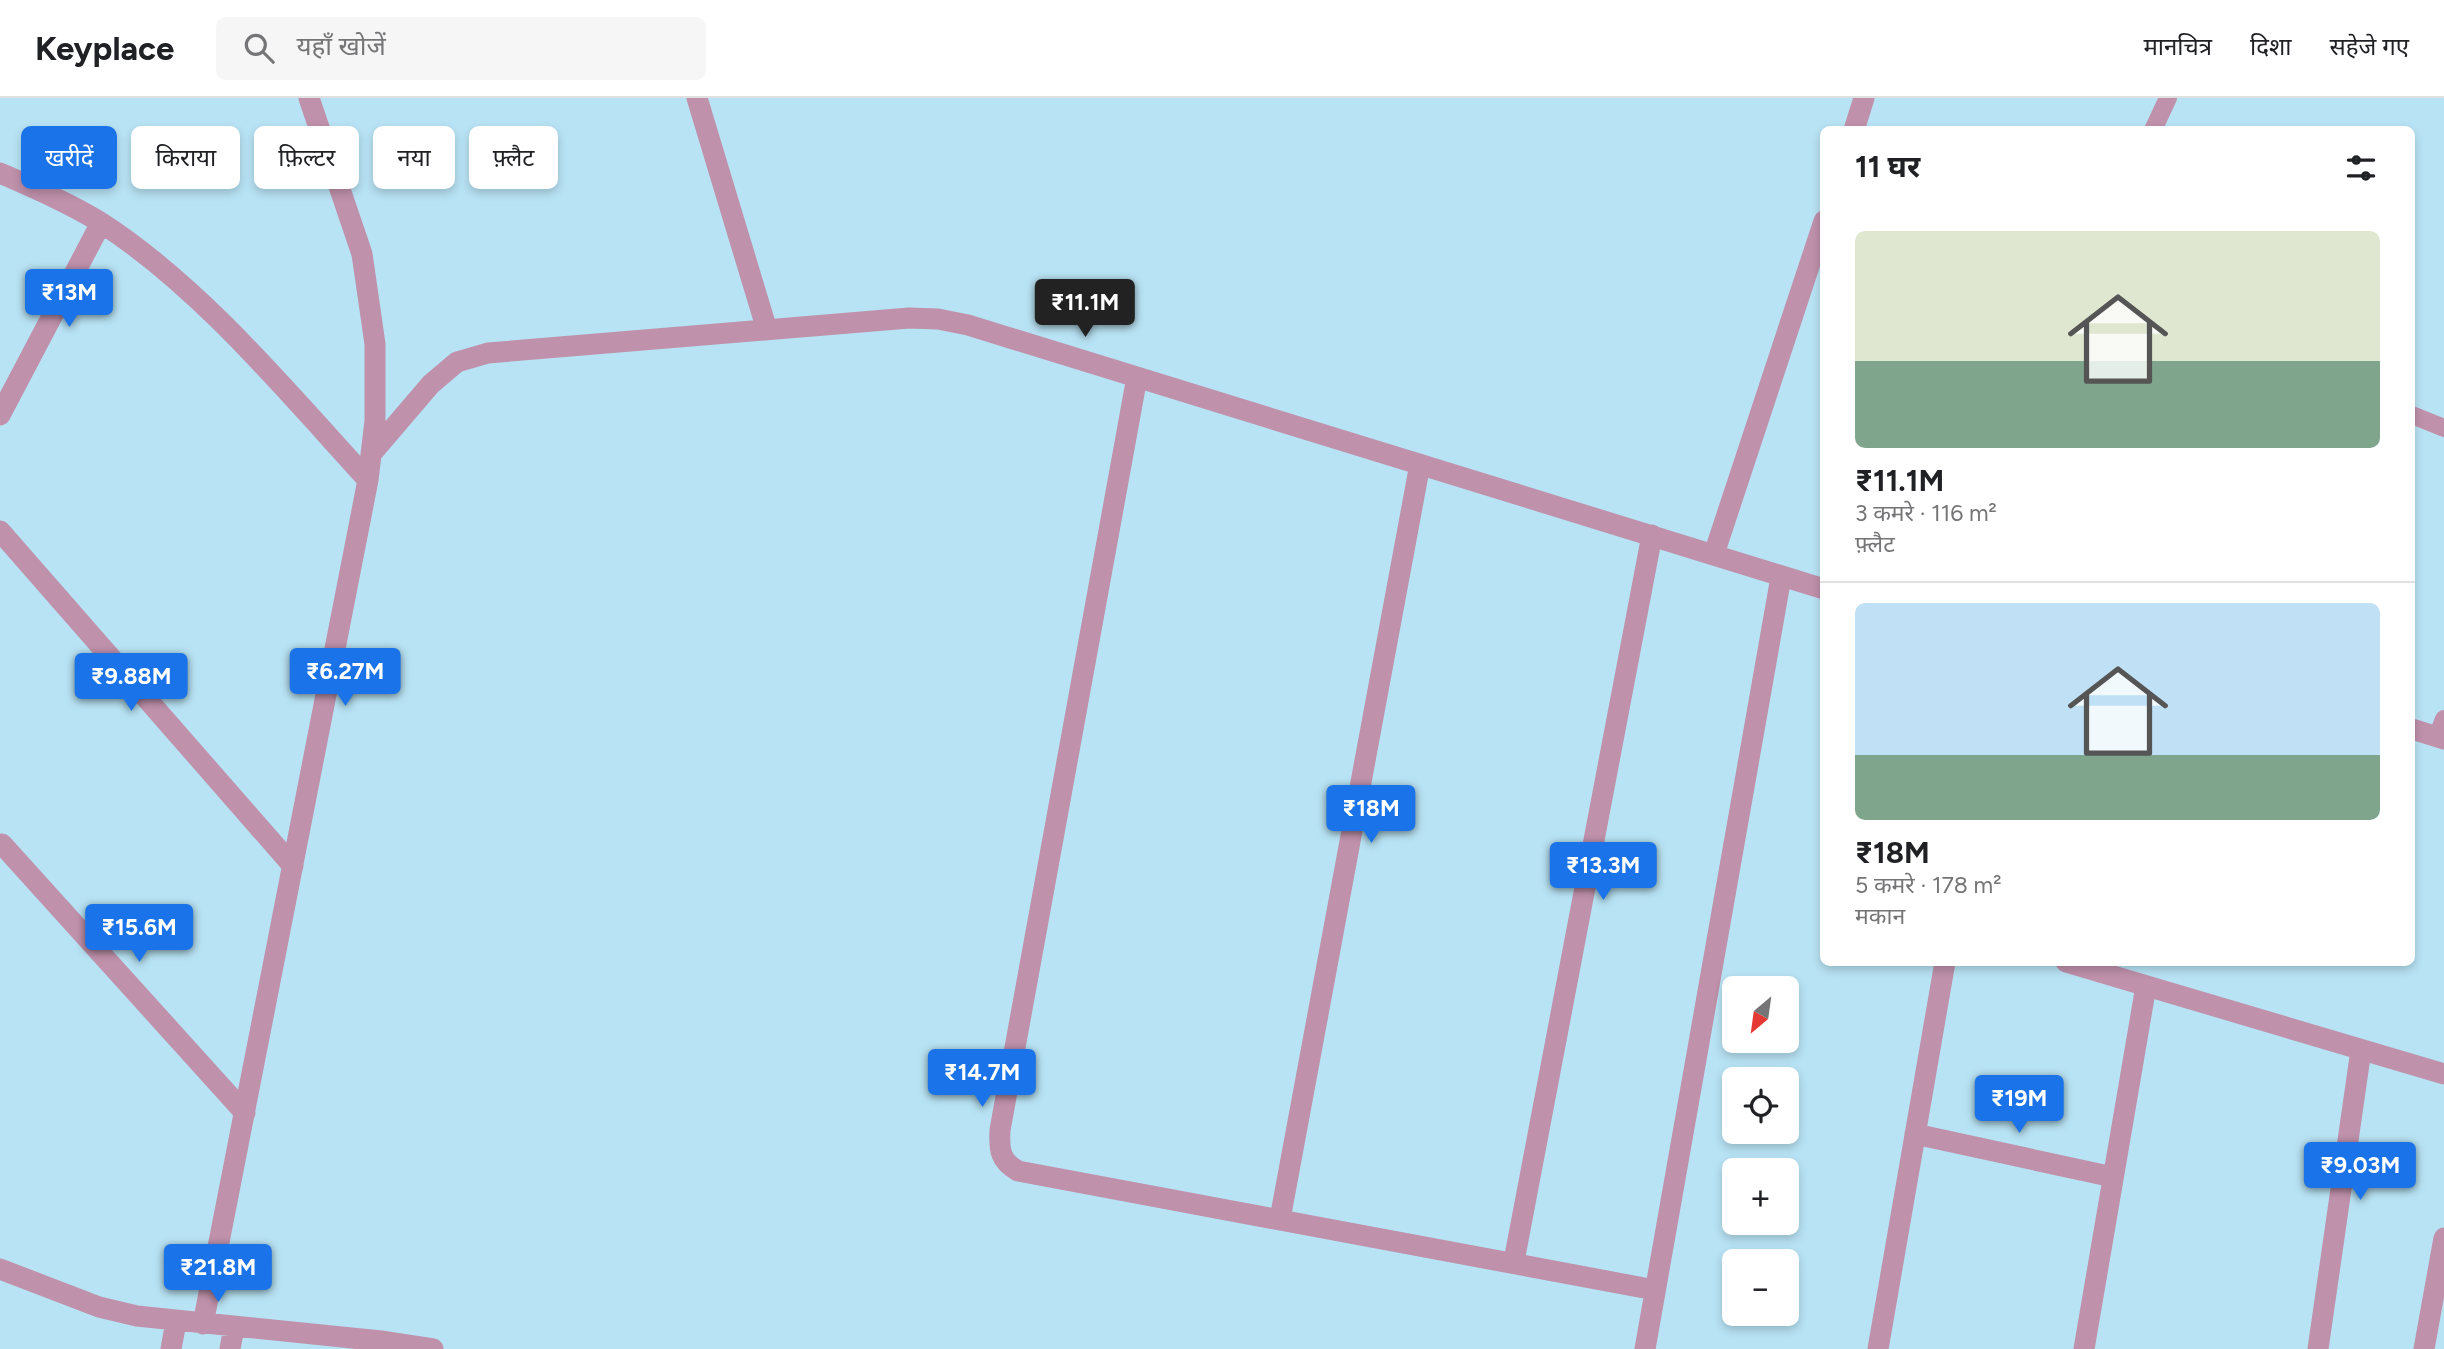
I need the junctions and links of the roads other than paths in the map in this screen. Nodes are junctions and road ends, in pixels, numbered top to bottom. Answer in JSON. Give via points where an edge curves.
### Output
{"nodes":[{"id":1,"x":309,"y":98,"type":"edge"},
{"id":2,"x":696,"y":98,"type":"edge"},
{"id":3,"x":1864,"y":98,"type":"edge"},
{"id":4,"x":2168,"y":98,"type":"edge"},
{"id":5,"x":1855,"y":126,"type":"edge"},
{"id":6,"x":2155,"y":126,"type":"edge"},
{"id":7,"x":0,"y":173,"type":"edge"},
{"id":8,"x":101,"y":223,"type":"junction"},
{"id":9,"x":1820,"y":233,"type":"edge"},
{"id":10,"x":767,"y":330,"type":"junction"},
{"id":11,"x":1137,"y":377,"type":"junction"},
{"id":12,"x":0,"y":415,"type":"edge"},
{"id":13,"x":2415,"y":416,"type":"edge"},
{"id":14,"x":2444,"y":428,"type":"edge"},
{"id":15,"x":372,"y":453,"type":"junction"},
{"id":16,"x":1420,"y":464,"type":"junction"},
{"id":17,"x":368,"y":480,"type":"junction"},
{"id":18,"x":0,"y":531,"type":"edge"},
{"id":19,"x":1652,"y":535,"type":"junction"},
{"id":20,"x":1714,"y":554,"type":"junction"},
{"id":21,"x":1781,"y":577,"type":"junction"},
{"id":22,"x":1820,"y":588,"type":"edge"},
{"id":23,"x":2415,"y":729,"type":"edge"},
{"id":24,"x":2442,"y":732,"type":"edge"},
{"id":25,"x":1,"y":844,"type":"edge"},
{"id":26,"x":293,"y":866,"type":"junction"},
{"id":27,"x":1944,"y":966,"type":"edge"},
{"id":28,"x":2079,"y":966,"type":"edge"},
{"id":29,"x":2146,"y":986,"type":"junction"},
{"id":30,"x":2361,"y":1050,"type":"junction"},
{"id":31,"x":2444,"y":1074,"type":"edge"},
{"id":32,"x":245,"y":1113,"type":"junction"},
{"id":33,"x":1915,"y":1133,"type":"junction"},
{"id":34,"x":2113,"y":1177,"type":"junction"},
{"id":35,"x":1280,"y":1219,"type":"junction"},
{"id":36,"x":2444,"y":1238,"type":"edge"},
{"id":37,"x":1514,"y":1261,"type":"junction"},
{"id":38,"x":0,"y":1269,"type":"edge"},
{"id":39,"x":1655,"y":1290,"type":"junction"},
{"id":40,"x":176,"y":1322,"type":"junction"},
{"id":41,"x":203,"y":1324,"type":"junction"},
{"id":42,"x":234,"y":1327,"type":"junction"},
{"id":43,"x":171,"y":1349,"type":"edge"},
{"id":44,"x":230,"y":1349,"type":"edge"},
{"id":45,"x":433,"y":1349,"type":"edge"},
{"id":46,"x":1645,"y":1349,"type":"edge"},
{"id":47,"x":1878,"y":1349,"type":"edge"},
{"id":48,"x":2084,"y":1349,"type":"edge"},
{"id":49,"x":2318,"y":1349,"type":"edge"},
{"id":50,"x":2424,"y":1349,"type":"edge"}],
"edges":[{"from":1,"to":15,"type":"street","via":[[362,254],[375,344]]},
{"from":2,"to":10,"type":"street"},
{"from":3,"to":5,"type":"street"},
{"from":4,"to":6,"type":"lane"},
{"from":7,"to":8,"type":"street"},
{"from":8,"to":12,"type":"street"},
{"from":8,"to":17,"type":"street","via":[[179,284],[222,325]]},
{"from":9,"to":20,"type":"street"},
{"from":10,"to":11,"type":"street","via":[[938,319]]},
{"from":10,"to":15,"type":"street","via":[[488,353],[457,362],[431,384]]},
{"from":11,"to":16,"type":"street"},
{"from":11,"to":35,"type":"street","via":[[999,1149],[1006,1164],[1018,1171]]},
{"from":13,"to":14,"type":"lane"},
{"from":15,"to":17,"type":"street"},
{"from":16,"to":19,"type":"street"},
{"from":16,"to":35,"type":"street"},
{"from":17,"to":26,"type":"street"},
{"from":18,"to":26,"type":"street"},
{"from":19,"to":20,"type":"street"},
{"from":19,"to":37,"type":"street"},
{"from":20,"to":21,"type":"street"},
{"from":21,"to":22,"type":"street"},
{"from":21,"to":39,"type":"street"},
{"from":23,"to":24,"type":"street"},
{"from":25,"to":32,"type":"street"},
{"from":26,"to":32,"type":"street"},
{"from":27,"to":33,"type":"street"},
{"from":28,"to":29,"type":"street"},
{"from":29,"to":30,"type":"street"},
{"from":29,"to":34,"type":"street"},
{"from":30,"to":31,"type":"street"},
{"from":30,"to":49,"type":"street"},
{"from":32,"to":41,"type":"street"},
{"from":33,"to":34,"type":"street"},
{"from":33,"to":47,"type":"street"},
{"from":34,"to":48,"type":"street"},
{"from":35,"to":37,"type":"street"},
{"from":36,"to":50,"type":"street"},
{"from":37,"to":39,"type":"street"},
{"from":38,"to":40,"type":"street","via":[[99,1307]]},
{"from":39,"to":46,"type":"street"},
{"from":40,"to":41,"type":"street"},
{"from":40,"to":43,"type":"street"},
{"from":41,"to":42,"type":"street"},
{"from":42,"to":44,"type":"street"},
{"from":42,"to":45,"type":"street"}]}
